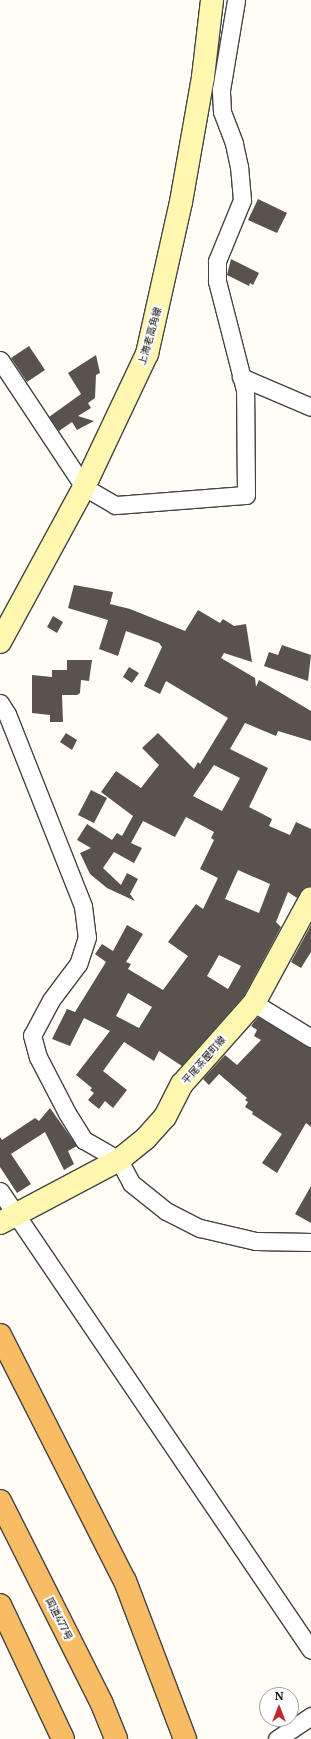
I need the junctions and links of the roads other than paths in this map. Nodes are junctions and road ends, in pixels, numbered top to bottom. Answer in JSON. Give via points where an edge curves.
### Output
{"nodes":[{"id":1,"x":212,"y":0,"type":"edge"},
{"id":2,"x":236,"y":0,"type":"edge"},
{"id":3,"x":0,"y":360,"type":"edge"},
{"id":4,"x":241,"y":377,"type":"junction"},
{"id":5,"x":311,"y":407,"type":"edge"},
{"id":6,"x":84,"y":487,"type":"junction"},
{"id":7,"x":0,"y":642,"type":"edge"},
{"id":8,"x":0,"y":703,"type":"edge"},
{"id":9,"x":311,"y":898,"type":"edge"},
{"id":10,"x":254,"y":1003,"type":"junction"},
{"id":11,"x":311,"y":1038,"type":"edge"},
{"id":12,"x":119,"y":1160,"type":"junction"},
{"id":13,"x":0,"y":1191,"type":"edge"},
{"id":14,"x":8,"y":1219,"type":"edge"},
{"id":15,"x":311,"y":1242,"type":"edge"},
{"id":16,"x":0,"y":1335,"type":"edge"},
{"id":17,"x":0,"y":1501,"type":"edge"},
{"id":18,"x":0,"y":1605,"type":"edge"},
{"id":19,"x":311,"y":1650,"type":"edge"},
{"id":20,"x":311,"y":1716,"type":"edge"},
{"id":21,"x":63,"y":1739,"type":"edge"},
{"id":22,"x":116,"y":1739,"type":"edge"},
{"id":23,"x":185,"y":1739,"type":"edge"},
{"id":24,"x":277,"y":1739,"type":"edge"}],
"edges":[{"from":1,"to":6,"type":"main road","name":"上海老高角線","via":[[203,77],[181,202],[147,354]]},
{"from":2,"to":4,"type":"street","via":[[221,90],[222,111],[234,143],[239,167],[242,200],[217,261],[217,281]]},
{"from":3,"to":6,"type":"street"},
{"from":4,"to":5,"type":"street"},
{"from":4,"to":6,"type":"street","via":[[246,390],[246,495],[115,505]]},
{"from":6,"to":7,"type":"main road","name":"上海老高角線"},
{"from":8,"to":12,"type":"street","via":[[7,714],[83,906],[87,938],[78,964],[51,1000],[32,1035],[38,1057],[84,1140]]},
{"from":9,"to":10,"type":"main road","name":"平尾茶屋町線"},
{"from":10,"to":11,"type":"street"},
{"from":10,"to":12,"type":"main road","name":"平尾茶屋町線","via":[[182,1084],[165,1117],[146,1138]]},
{"from":12,"to":14,"type":"main road","name":"平尾茶屋町線"},
{"from":12,"to":15,"type":"street","via":[[132,1183],[166,1211],[200,1228],[256,1241]]},
{"from":13,"to":14,"type":"street"},
{"from":14,"to":19,"type":"street"},
{"from":16,"to":23,"type":"highway","via":[[125,1581]]},
{"from":17,"to":22,"type":"highway","name":"国道477号","via":[[102,1704]]},
{"from":18,"to":21,"type":"highway"},
{"from":20,"to":24,"type":"street"}]}
